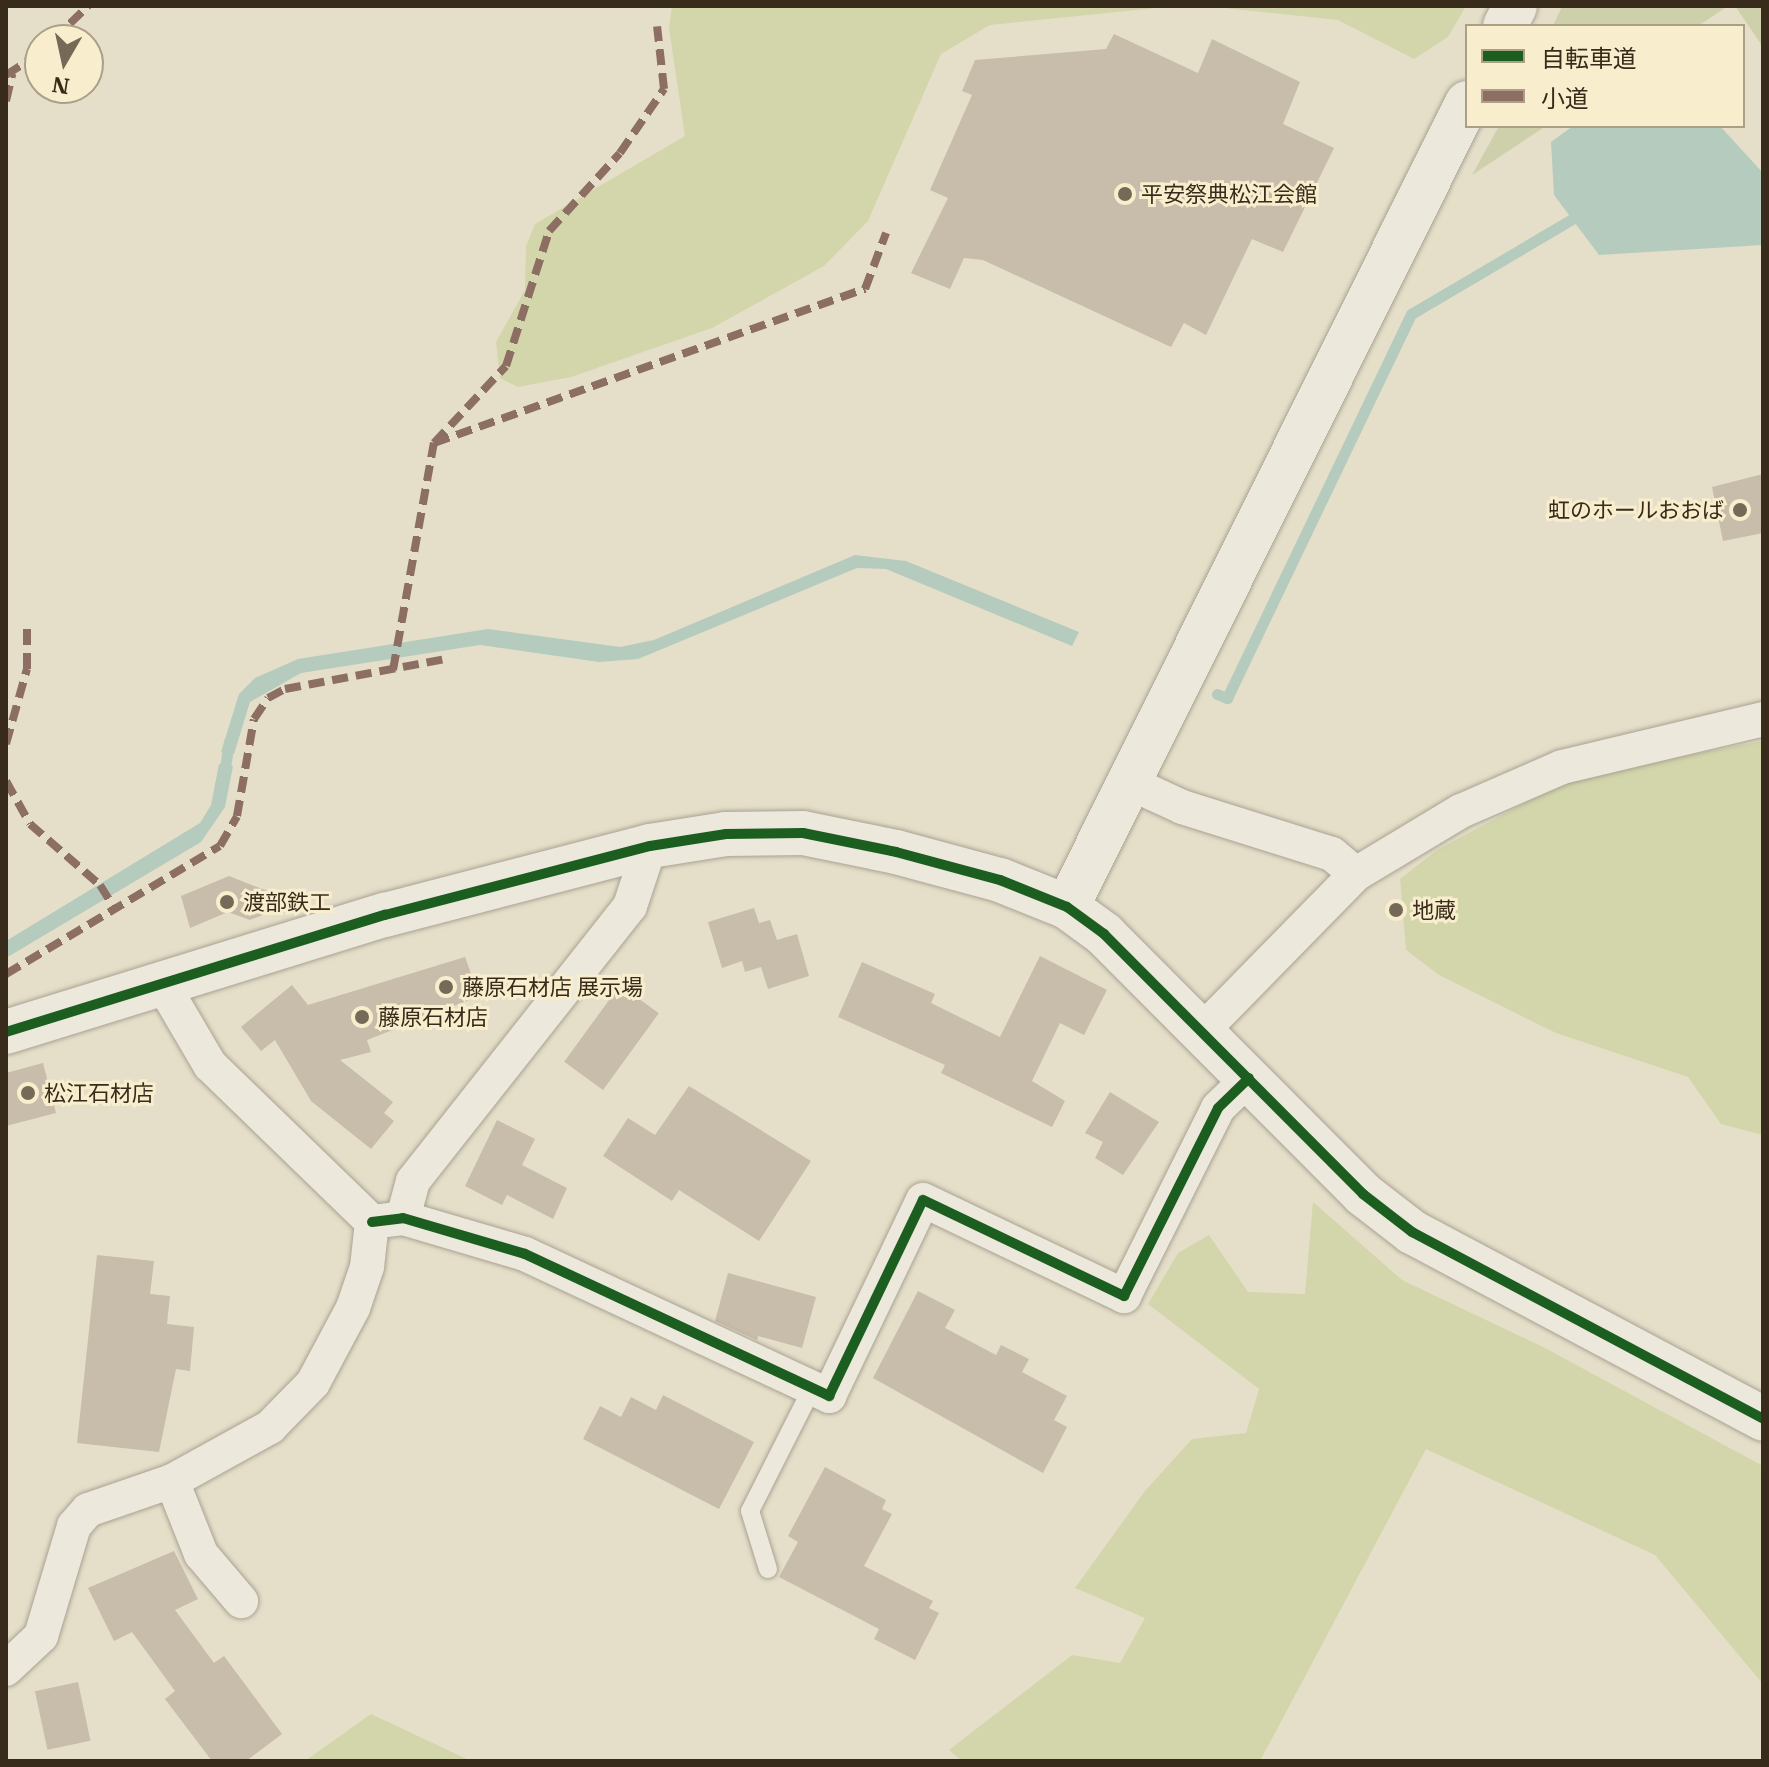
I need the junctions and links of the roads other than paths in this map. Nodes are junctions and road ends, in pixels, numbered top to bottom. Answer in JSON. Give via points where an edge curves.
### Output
{"nodes":[{"id":1,"x":1515,"y":6,"type":"edge"},
{"id":2,"x":1506,"y":24,"type":"edge"},
{"id":3,"x":1465,"y":107,"type":"edge"},
{"id":4,"x":1763,"y":719,"type":"edge"},
{"id":5,"x":1128,"y":782,"type":"junction"},
{"id":6,"x":650,"y":846,"type":"junction"},
{"id":7,"x":1356,"y":874,"type":"junction"},
{"id":8,"x":1067,"y":907,"type":"junction"},
{"id":9,"x":163,"y":985,"type":"junction"},
{"id":10,"x":1203,"y":1030,"type":"junction"},
{"id":11,"x":6,"y":1032,"type":"edge"},
{"id":12,"x":1249,"y":1078,"type":"junction"},
{"id":13,"x":388,"y":1220,"type":"junction"},
{"id":14,"x":812,"y":1388,"type":"junction"},
{"id":15,"x":1763,"y":1419,"type":"edge"},
{"id":16,"x":172,"y":1481,"type":"junction"},
{"id":17,"x":768,"y":1569,"type":"dead end"},
{"id":18,"x":241,"y":1601,"type":"dead end"},
{"id":19,"x":6,"y":1669,"type":"edge"}],
"edges":[{"from":1,"to":2,"type":"street"},
{"from":3,"to":5,"type":"street"},
{"from":4,"to":7,"type":"street","via":[[1562,767],[1461,811]]},
{"from":5,"to":7,"type":"street","via":[[1182,807],[1332,854]]},
{"from":5,"to":8,"type":"street"},
{"from":6,"to":8,"type":"street","via":[[726,834],[803,833],[1000,880]]},
{"from":6,"to":9,"type":"street","via":[[385,915]]},
{"from":6,"to":13,"type":"street","via":[[630,906],[413,1181]]},
{"from":7,"to":10,"type":"street"},
{"from":8,"to":10,"type":"street"},
{"from":9,"to":11,"type":"street"},
{"from":9,"to":13,"type":"street","via":[[210,1065]]},
{"from":10,"to":12,"type":"street"},
{"from":12,"to":14,"type":"street","via":[[1218,1108],[1124,1296],[923,1200],[829,1396]]},
{"from":12,"to":15,"type":"street","via":[[1363,1194],[1412,1232]]},
{"from":13,"to":14,"type":"street","via":[[525,1254]]},
{"from":13,"to":16,"type":"street","via":[[353,1308],[313,1383],[270,1427]]},
{"from":14,"to":17,"type":"lane","via":[[750,1511]]},
{"from":16,"to":18,"type":"street","via":[[201,1554]]},
{"from":16,"to":19,"type":"street","via":[[88,1510],[74,1526],[41,1636]]}]}
